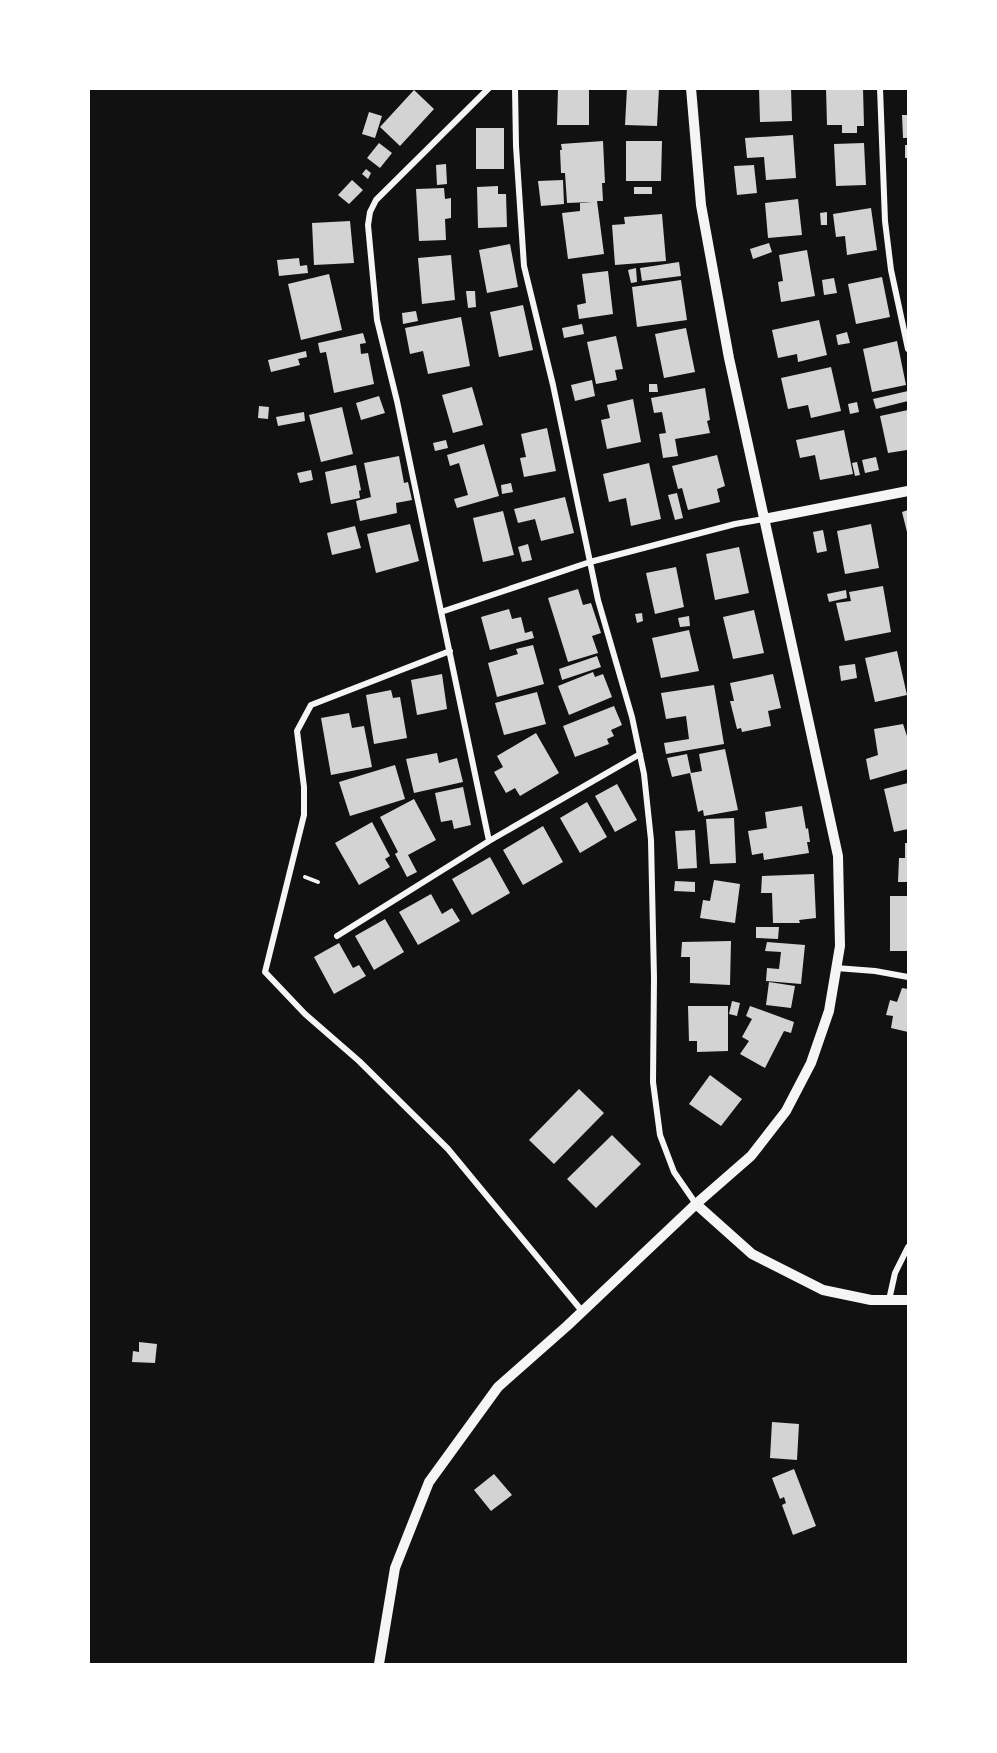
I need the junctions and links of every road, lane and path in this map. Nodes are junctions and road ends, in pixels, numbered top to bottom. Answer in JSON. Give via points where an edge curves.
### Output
{"nodes":[{"id":1,"x":489,"y":88,"type":"edge"},
{"id":2,"x":515,"y":88,"type":"edge"},
{"id":3,"x":691,"y":88,"type":"edge"},
{"id":4,"x":880,"y":88,"type":"edge"},
{"id":5,"x":909,"y":349,"type":"edge"},
{"id":6,"x":909,"y":491,"type":"edge"},
{"id":7,"x":764,"y":519,"type":"junction"},
{"id":8,"x":590,"y":562,"type":"junction"},
{"id":9,"x":441,"y":612,"type":"junction"},
{"id":10,"x":450,"y":651,"type":"junction"},
{"id":11,"x":639,"y":754,"type":"junction"},
{"id":12,"x":489,"y":841,"type":"junction"},
{"id":13,"x":337,"y":936,"type":"dead end"},
{"id":14,"x":836,"y":968,"type":"junction"},
{"id":15,"x":909,"y":977,"type":"edge"},
{"id":16,"x":696,"y":1204,"type":"junction"},
{"id":17,"x":909,"y":1247,"type":"edge"},
{"id":18,"x":889,"y":1300,"type":"junction"},
{"id":19,"x":909,"y":1300,"type":"edge"},
{"id":20,"x":582,"y":1311,"type":"junction"},
{"id":21,"x":379,"y":1665,"type":"edge"}],
"edges":[{"from":1,"to":9,"type":"street","via":[[376,200],[369,212],[377,320]]},
{"from":2,"to":8,"type":"street","via":[[524,266]]},
{"from":3,"to":7,"type":"street","via":[[701,205]]},
{"from":4,"to":5,"type":"street","via":[[885,220],[891,270]]},
{"from":6,"to":7,"type":"street"},
{"from":7,"to":8,"type":"street"},
{"from":7,"to":14,"type":"street","via":[[838,856],[840,945]]},
{"from":8,"to":9,"type":"street"},
{"from":8,"to":11,"type":"street"},
{"from":9,"to":10,"type":"street"},
{"from":10,"to":12,"type":"street"},
{"from":10,"to":20,"type":"street","via":[[312,705],[297,731],[304,815],[265,972],[448,1149]]},
{"from":11,"to":12,"type":"street"},
{"from":11,"to":16,"type":"street","via":[[651,840],[653,1083],[660,1136],[674,1172]]},
{"from":12,"to":13,"type":"street"},
{"from":14,"to":15,"type":"street"},
{"from":14,"to":16,"type":"street","via":[[829,1011],[811,1063],[786,1111],[752,1156]]},
{"from":16,"to":18,"type":"street","via":[[752,1254],[823,1290]]},
{"from":16,"to":20,"type":"street"},
{"from":17,"to":18,"type":"street","via":[[895,1273]]},
{"from":18,"to":19,"type":"street"},
{"from":20,"to":21,"type":"street","via":[[498,1387],[429,1482],[394,1568]]}]}
